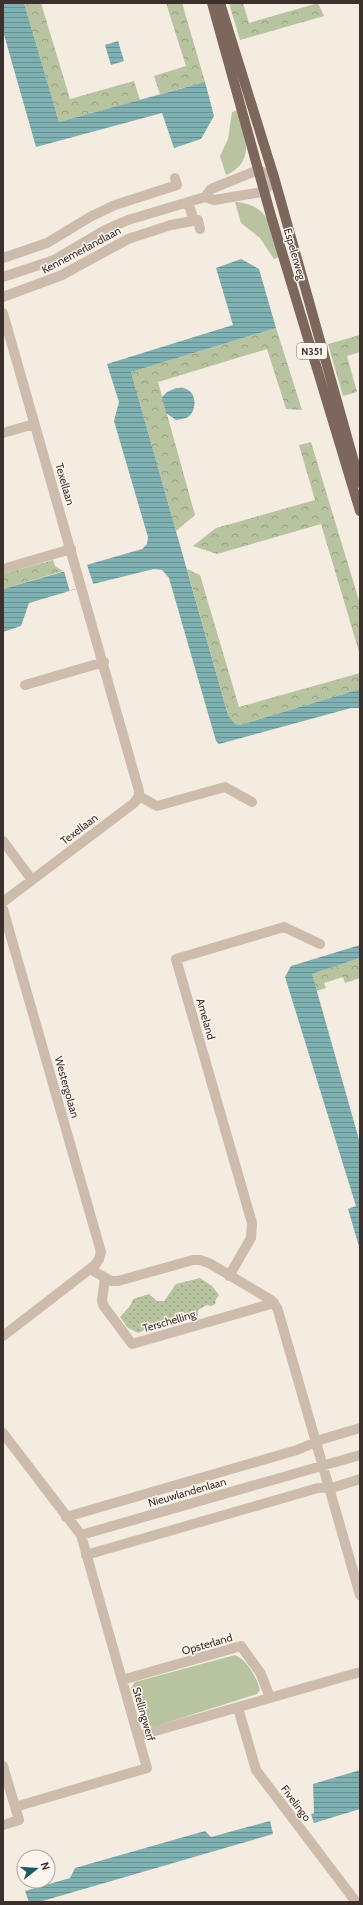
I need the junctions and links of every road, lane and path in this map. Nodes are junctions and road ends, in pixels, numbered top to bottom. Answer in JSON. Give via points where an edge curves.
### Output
{"nodes":[{"id":1,"x":212,"y":3,"type":"edge"},
{"id":2,"x":220,"y":3,"type":"edge"},
{"id":3,"x":258,"y":170,"type":"junction"},
{"id":4,"x":274,"y":177,"type":"junction"},
{"id":5,"x":175,"y":178,"type":"dead end"},
{"id":6,"x":265,"y":191,"type":"junction"},
{"id":7,"x":205,"y":197,"type":"junction"},
{"id":8,"x":188,"y":202,"type":"junction"},
{"id":9,"x":194,"y":220,"type":"junction"},
{"id":10,"x":200,"y":229,"type":"dead end"},
{"id":11,"x":3,"y":258,"type":"edge"},
{"id":12,"x":3,"y":277,"type":"edge"},
{"id":13,"x":3,"y":297,"type":"edge"},
{"id":14,"x":3,"y":313,"type":"edge"},
{"id":15,"x":34,"y":424,"type":"junction"},
{"id":16,"x":3,"y":433,"type":"edge"},
{"id":17,"x":360,"y":483,"type":"edge"},
{"id":18,"x":360,"y":511,"type":"edge"},
{"id":19,"x":71,"y":549,"type":"junction"},
{"id":20,"x":3,"y":569,"type":"edge"},
{"id":21,"x":104,"y":662,"type":"junction"},
{"id":22,"x":25,"y":685,"type":"dead end"},
{"id":23,"x":139,"y":796,"type":"junction"},
{"id":24,"x":252,"y":802,"type":"dead end"},
{"id":25,"x":3,"y":841,"type":"edge"},
{"id":26,"x":32,"y":880,"type":"junction"},
{"id":27,"x":3,"y":902,"type":"edge"},
{"id":28,"x":3,"y":908,"type":"edge"},
{"id":29,"x":320,"y":944,"type":"dead end"},
{"id":30,"x":90,"y":1269,"type":"junction"},
{"id":31,"x":229,"y":1276,"type":"junction"},
{"id":32,"x":105,"y":1278,"type":"junction"},
{"id":33,"x":274,"y":1303,"type":"junction"},
{"id":34,"x":3,"y":1336,"type":"edge"},
{"id":35,"x":360,"y":1428,"type":"edge"},
{"id":36,"x":3,"y":1433,"type":"edge"},
{"id":37,"x":316,"y":1443,"type":"junction"},
{"id":38,"x":360,"y":1455,"type":"edge"},
{"id":39,"x":322,"y":1466,"type":"junction"},
{"id":40,"x":360,"y":1480,"type":"edge"},
{"id":41,"x":329,"y":1488,"type":"junction"},
{"id":42,"x":66,"y":1517,"type":"junction"},
{"id":43,"x":81,"y":1535,"type":"junction"},
{"id":44,"x":86,"y":1555,"type":"junction"},
{"id":45,"x":360,"y":1595,"type":"edge"},
{"id":46,"x":360,"y":1672,"type":"edge"},
{"id":47,"x":122,"y":1680,"type":"junction"},
{"id":48,"x":270,"y":1698,"type":"junction"},
{"id":49,"x":238,"y":1708,"type":"junction"},
{"id":50,"x":138,"y":1736,"type":"junction"},
{"id":51,"x":3,"y":1766,"type":"edge"},
{"id":52,"x":15,"y":1807,"type":"junction"},
{"id":53,"x":3,"y":1825,"type":"edge"},
{"id":54,"x":356,"y":1902,"type":"edge"}],
"edges":[{"from":1,"to":3,"type":"main road","name":"Espelerweg","number":"N351"},
{"from":2,"to":4,"type":"main road","name":"Espelerweg","number":"N351"},
{"from":3,"to":4,"type":"street"},
{"from":3,"to":6,"type":"main road","name":"Espelerweg","number":"N351"},
{"from":3,"to":7,"type":"street","name":"Kennemerlandlaan","via":[[211,189]]},
{"from":4,"to":6,"type":"street"},
{"from":4,"to":17,"type":"main road","name":"Espelerweg","number":"N351"},
{"from":5,"to":11,"type":"street","name":"Kennemerlandlaan","via":[[177,185],[115,205],[47,243]]},
{"from":6,"to":7,"type":"street","name":"Kennemerlandlaan","via":[[214,200]]},
{"from":6,"to":18,"type":"main road","name":"Espelerweg","number":"N351"},
{"from":7,"to":8,"type":"street","name":"Kennemerlandlaan"},
{"from":8,"to":9,"type":"street"},
{"from":8,"to":12,"type":"street","name":"Kennemerlandlaan","via":[[120,223],[54,260]]},
{"from":9,"to":10,"type":"street","via":[[198,220]]},
{"from":9,"to":13,"type":"street","name":"Kennemerlandlaan","via":[[136,235],[62,275]]},
{"from":14,"to":15,"type":"street","name":"Texellaan"},
{"from":15,"to":16,"type":"street"},
{"from":15,"to":19,"type":"street","name":"Texellaan"},
{"from":19,"to":20,"type":"street"},
{"from":19,"to":21,"type":"street","name":"Texellaan"},
{"from":21,"to":22,"type":"street"},
{"from":21,"to":23,"type":"street","name":"Texellaan","via":[[138,781]]},
{"from":23,"to":24,"type":"street","via":[[157,806],[225,786]]},
{"from":23,"to":26,"type":"street","name":"Texellaan"},
{"from":25,"to":26,"type":"street"},
{"from":26,"to":27,"type":"street","name":"Texellaan"},
{"from":28,"to":30,"type":"street","name":"Westergolaan","via":[[100,1244],[99,1259]]},
{"from":29,"to":31,"type":"street","name":"Ameland","via":[[284,927],[176,958],[252,1220],[250,1240]]},
{"from":30,"to":32,"type":"street"},
{"from":30,"to":34,"type":"street","name":"Westergolaan"},
{"from":31,"to":32,"type":"street","via":[[206,1262],[197,1260],[122,1280],[111,1281]]},
{"from":31,"to":33,"type":"street"},
{"from":32,"to":33,"type":"street","name":"Terschelling","via":[[102,1303],[132,1344]]},
{"from":33,"to":37,"type":"street"},
{"from":35,"to":37,"type":"street","name":"Nieuwlandenlaan"},
{"from":36,"to":42,"type":"street"},
{"from":37,"to":39,"type":"street"},
{"from":37,"to":42,"type":"street","name":"Nieuwlandenlaan"},
{"from":38,"to":39,"type":"street","name":"Nieuwlandenlaan"},
{"from":39,"to":41,"type":"street"},
{"from":39,"to":43,"type":"street","name":"Nieuwlandenlaan"},
{"from":40,"to":41,"type":"street"},
{"from":41,"to":44,"type":"street","via":[[318,1488]]},
{"from":41,"to":45,"type":"street"},
{"from":42,"to":43,"type":"street"},
{"from":43,"to":44,"type":"street","name":"Stellingwerf"},
{"from":44,"to":47,"type":"street","name":"Stellingwerf"},
{"from":46,"to":48,"type":"street"},
{"from":47,"to":48,"type":"street","name":"Opsterland","via":[[241,1646],[261,1674]]},
{"from":47,"to":50,"type":"street","name":"Stellingwerf"},
{"from":48,"to":49,"type":"street"},
{"from":49,"to":50,"type":"street"},
{"from":49,"to":54,"type":"street","name":"Fivelingo","via":[[256,1770]]},
{"from":50,"to":52,"type":"street","name":"Stellingwerf","via":[[147,1768]]},
{"from":51,"to":52,"type":"street"},
{"from":52,"to":53,"type":"street","via":[[18,1820]]}]}
